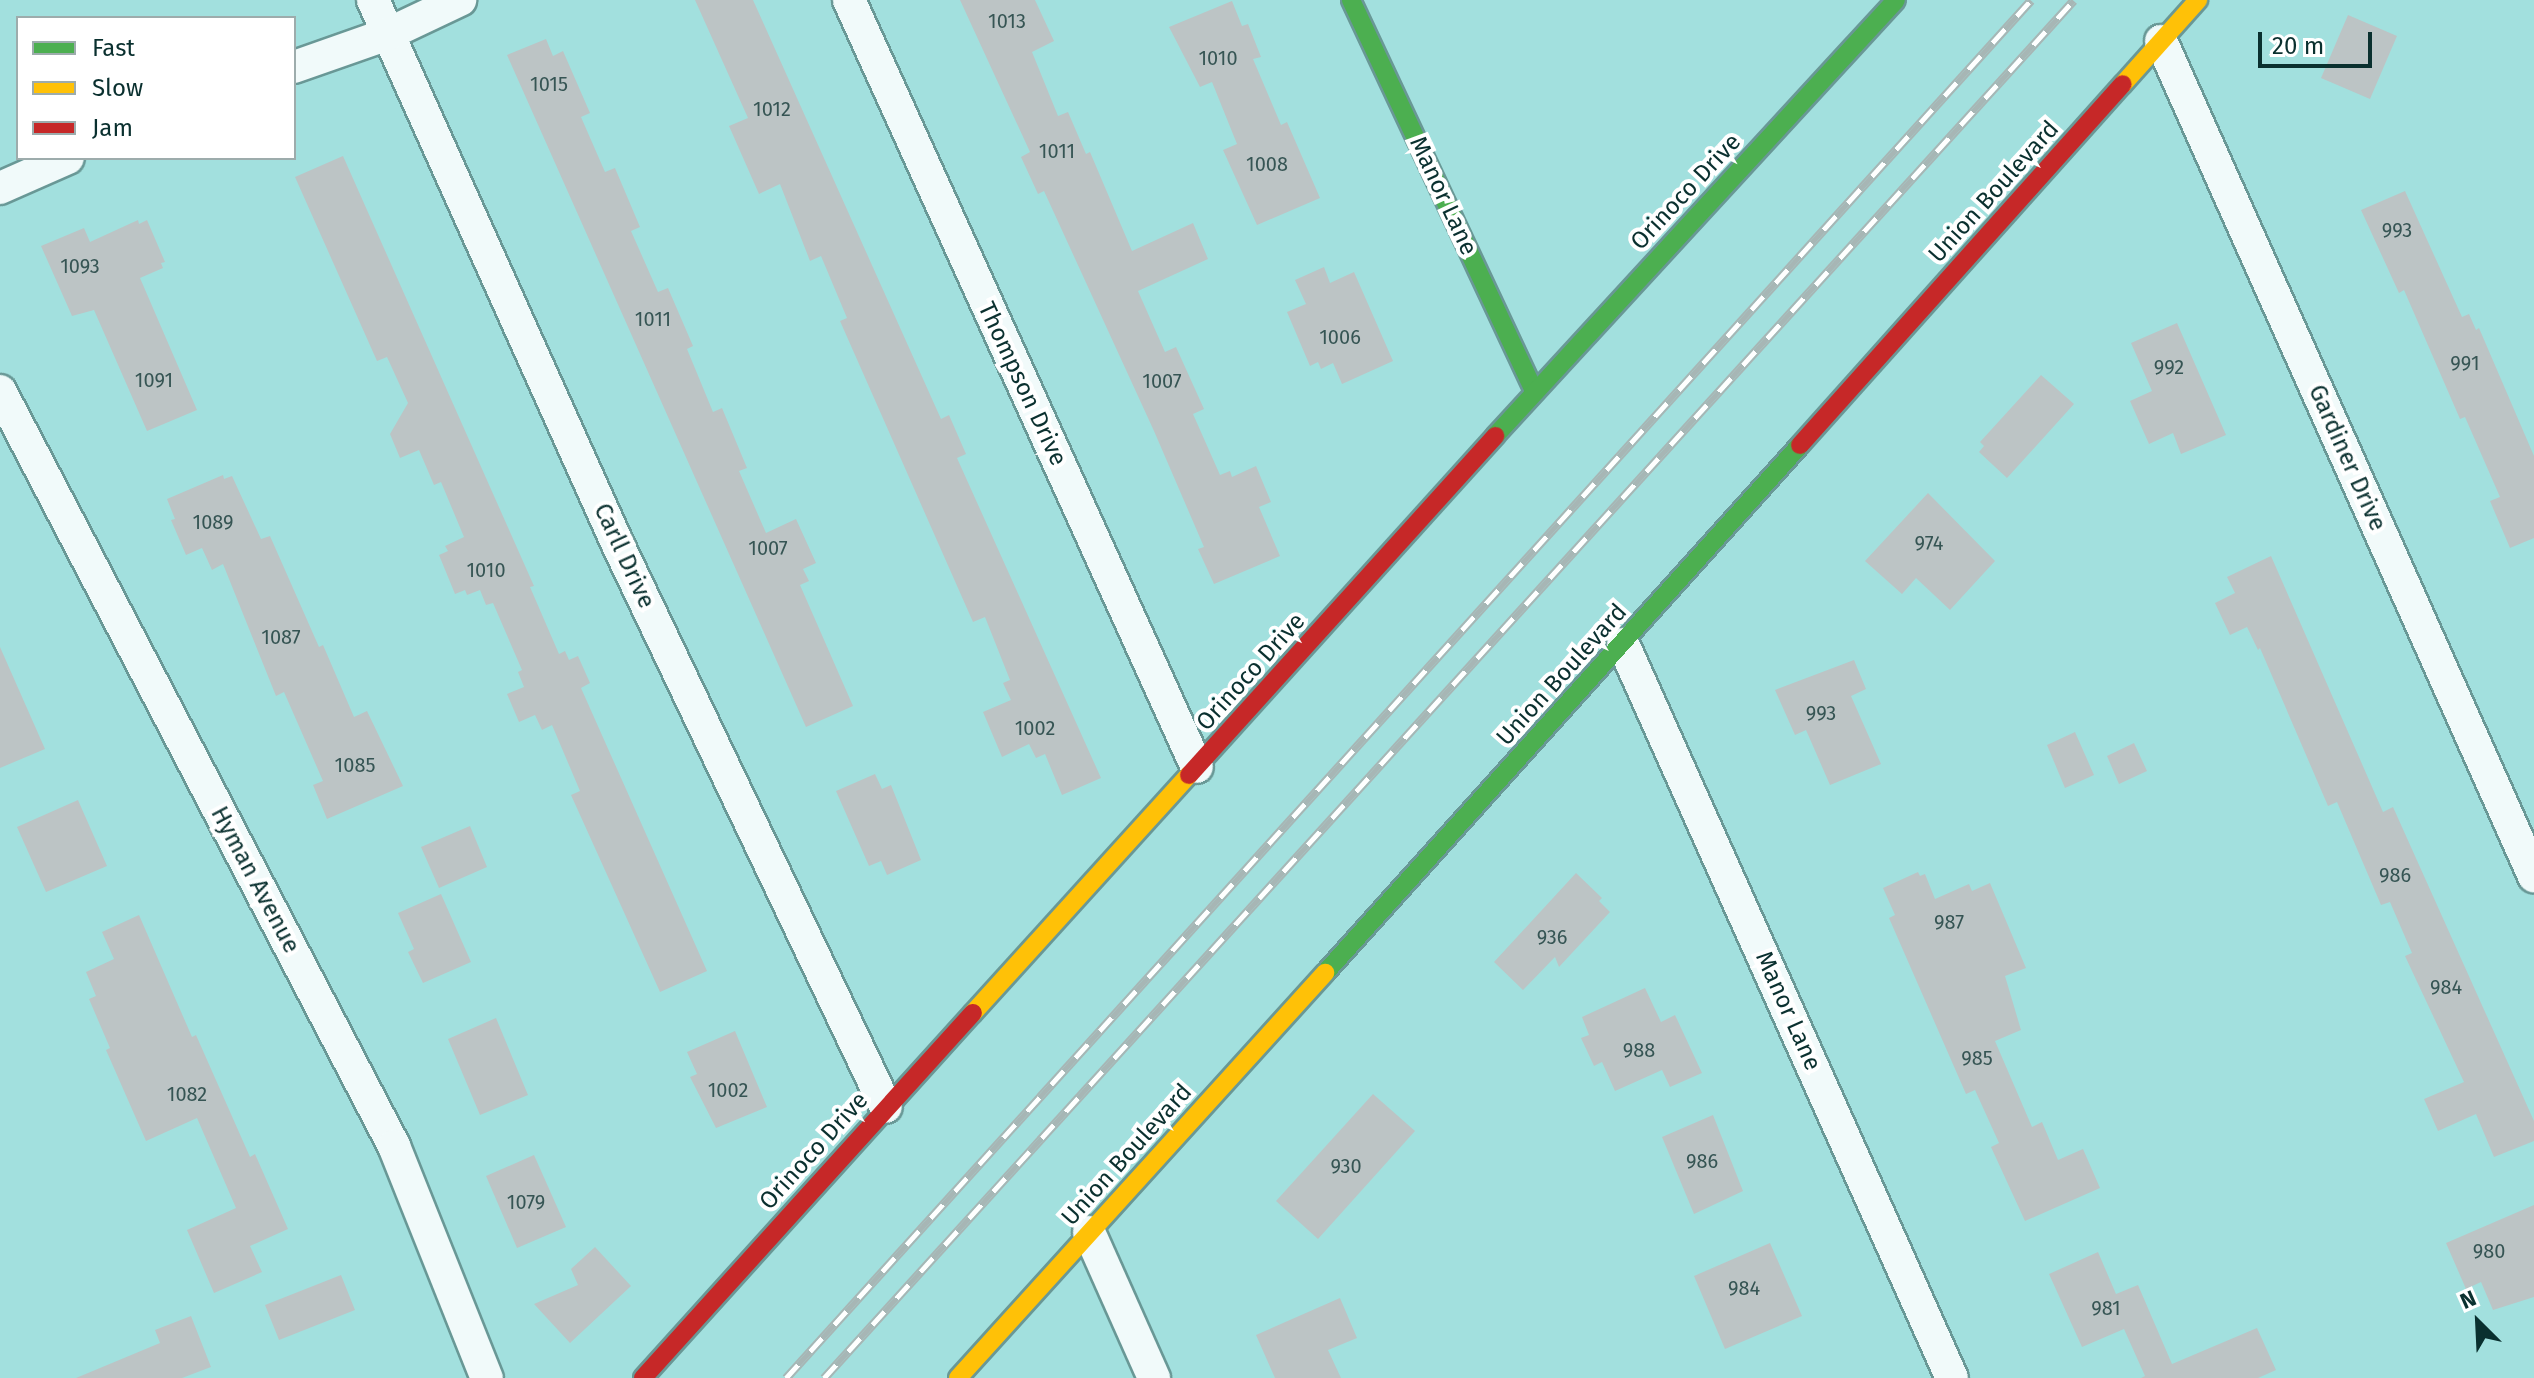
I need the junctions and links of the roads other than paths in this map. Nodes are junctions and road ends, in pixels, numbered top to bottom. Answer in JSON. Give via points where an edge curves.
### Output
{"nodes":[{"id":1,"x":373,"y":0,"type":"edge"},
{"id":2,"x":460,"y":0,"type":"edge"},
{"id":3,"x":849,"y":0,"type":"edge"},
{"id":4,"x":1351,"y":0,"type":"edge"},
{"id":5,"x":1896,"y":0,"type":"edge"},
{"id":6,"x":2198,"y":0,"type":"edge"},
{"id":7,"x":388,"y":34,"type":"junction"},
{"id":8,"x":2161,"y":41,"type":"junction"},
{"id":9,"x":296,"y":66,"type":"edge"},
{"id":10,"x":63,"y":160,"type":"edge"},
{"id":11,"x":0,"y":188,"type":"edge"},
{"id":12,"x":0,"y":391,"type":"edge"},
{"id":13,"x":1535,"y":392,"type":"junction"},
{"id":14,"x":1623,"y":644,"type":"junction"},
{"id":15,"x":1197,"y":767,"type":"junction"},
{"id":16,"x":2534,"y":876,"type":"edge"},
{"id":17,"x":886,"y":1107,"type":"junction"},
{"id":18,"x":1089,"y":1232,"type":"junction"},
{"id":19,"x":487,"y":1378,"type":"edge"},
{"id":20,"x":643,"y":1378,"type":"edge"},
{"id":21,"x":958,"y":1378,"type":"edge"},
{"id":22,"x":1154,"y":1378,"type":"edge"},
{"id":23,"x":1952,"y":1378,"type":"edge"}],
"edges":[{"from":1,"to":7,"type":"street","name":"Carll Drive"},
{"from":2,"to":7,"type":"street"},
{"from":3,"to":15,"type":"street","name":"Thompson Drive"},
{"from":4,"to":13,"type":"street","name":"Manor Lane"},
{"from":5,"to":13,"type":"street","name":"Orinoco Drive"},
{"from":6,"to":8,"type":"street","name":"Union Boulevard"},
{"from":7,"to":9,"type":"street"},
{"from":7,"to":17,"type":"street","name":"Carll Drive","via":[[619,547]]},
{"from":8,"to":14,"type":"street","name":"Union Boulevard"},
{"from":8,"to":16,"type":"street","name":"Gardiner Drive"},
{"from":10,"to":11,"type":"street"},
{"from":12,"to":19,"type":"street","name":"Hyman Avenue","via":[[394,1146]]},
{"from":13,"to":15,"type":"street","name":"Orinoco Drive"},
{"from":14,"to":18,"type":"street","name":"Union Boulevard"},
{"from":14,"to":23,"type":"street","name":"Manor Lane"},
{"from":15,"to":17,"type":"street","name":"Orinoco Drive"},
{"from":17,"to":20,"type":"street","name":"Orinoco Drive"},
{"from":18,"to":21,"type":"street","name":"Union Boulevard"},
{"from":18,"to":22,"type":"street"}]}
